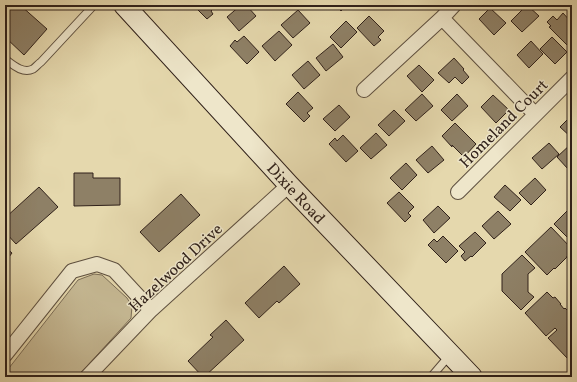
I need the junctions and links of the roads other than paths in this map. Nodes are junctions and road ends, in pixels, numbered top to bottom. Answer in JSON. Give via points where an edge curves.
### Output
{"nodes":[{"id":1,"x":94,"y":5,"type":"edge"},
{"id":2,"x":124,"y":5,"type":"edge"},
{"id":3,"x":454,"y":5,"type":"edge"},
{"id":4,"x":442,"y":18,"type":"junction"},
{"id":5,"x":5,"y":59,"type":"edge"},
{"id":6,"x":572,"y":78,"type":"edge"},
{"id":7,"x":364,"y":90,"type":"dead end"},
{"id":8,"x":535,"y":114,"type":"junction"},
{"id":9,"x":289,"y":186,"type":"junction"},
{"id":10,"x":458,"y":192,"type":"dead end"},
{"id":11,"x":151,"y":310,"type":"junction"},
{"id":12,"x":5,"y":355,"type":"edge"},
{"id":13,"x":451,"y":355,"type":"junction"},
{"id":14,"x":87,"y":377,"type":"edge"},
{"id":15,"x":431,"y":377,"type":"edge"},
{"id":16,"x":472,"y":377,"type":"edge"}],
"edges":[{"from":1,"to":5,"type":"lane","via":[[33,69],[19,69]]},
{"from":2,"to":9,"type":"main road","name":"Dixie Road"},
{"from":3,"to":4,"type":"street"},
{"from":4,"to":7,"type":"street"},
{"from":4,"to":8,"type":"street"},
{"from":6,"to":8,"type":"street","name":"Homeland Court"},
{"from":8,"to":10,"type":"street","name":"Homeland Court"},
{"from":9,"to":11,"type":"street","name":"Hazelwood Drive"},
{"from":9,"to":13,"type":"main road","name":"Dixie Road"},
{"from":11,"to":12,"type":"street","via":[[114,270],[97,264],[72,271]]},
{"from":11,"to":14,"type":"street","name":"Hazelwood Drive"},
{"from":13,"to":15,"type":"lane"},
{"from":13,"to":16,"type":"main road","name":"Dixie Road"}]}
